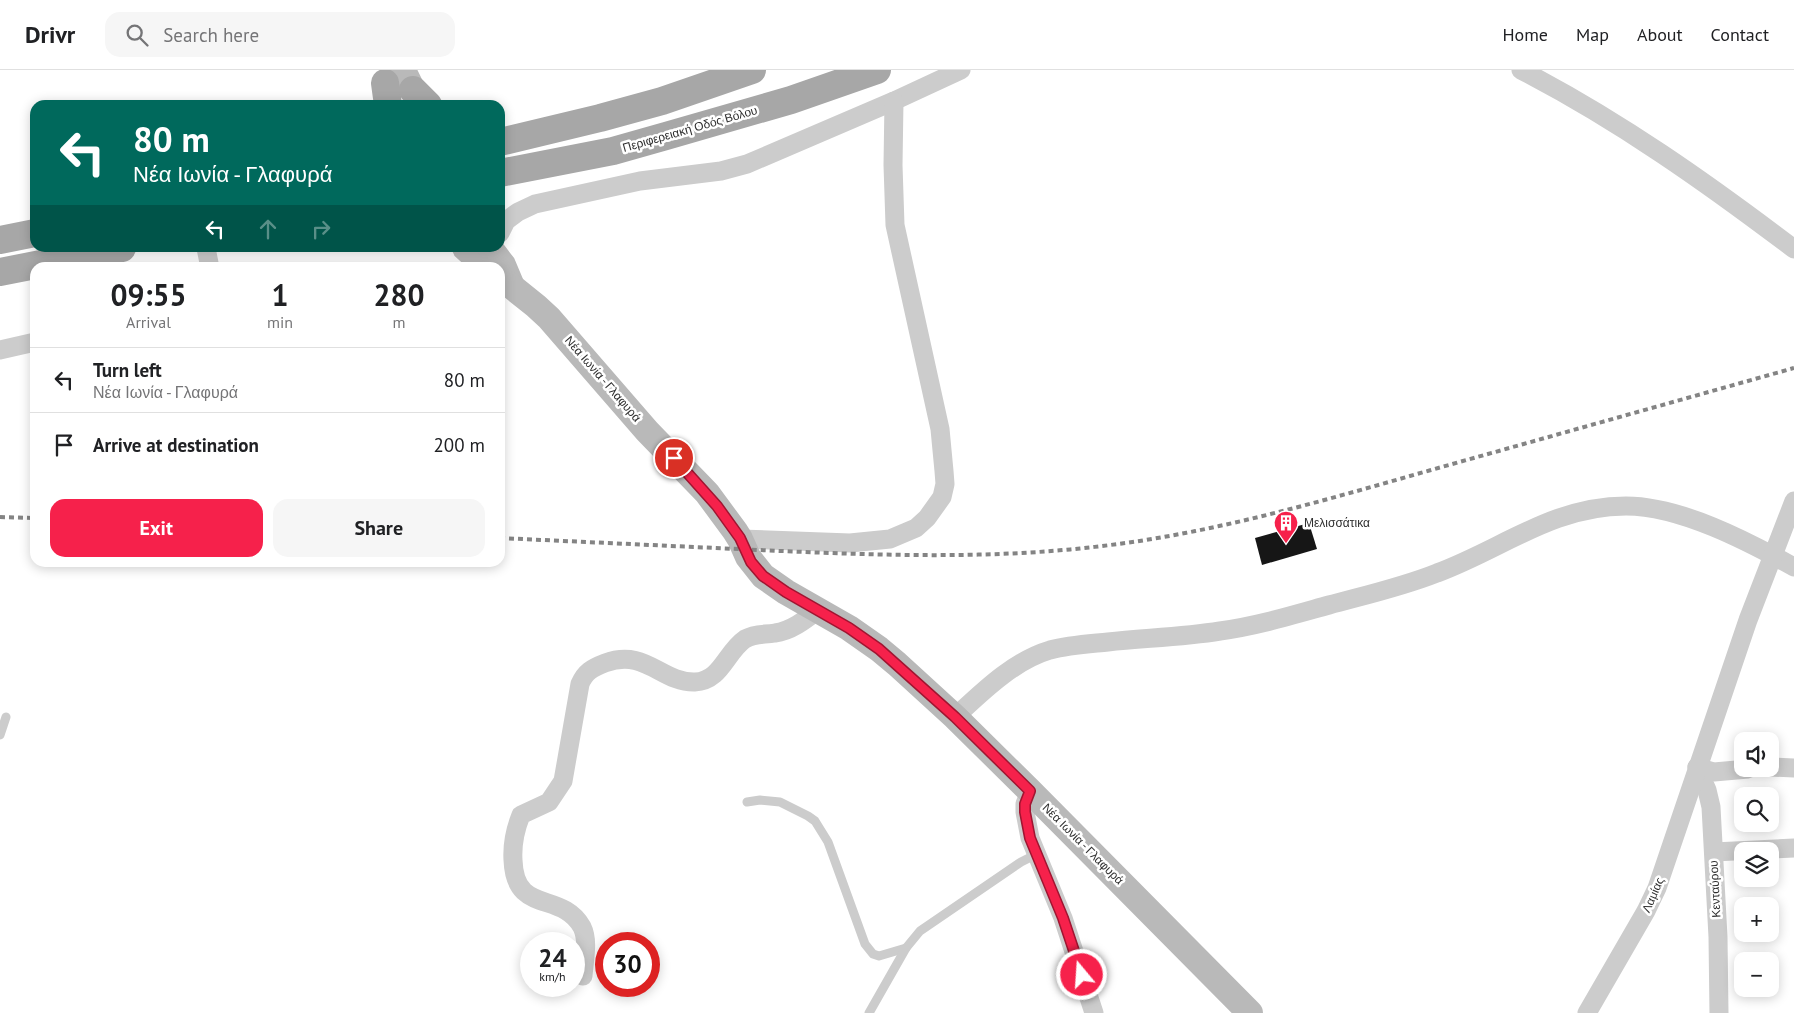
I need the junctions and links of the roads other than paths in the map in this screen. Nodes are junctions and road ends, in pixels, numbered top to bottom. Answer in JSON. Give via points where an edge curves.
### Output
{"nodes":[{"id":1,"x":752,"y":70,"type":"edge"},
{"id":2,"x":877,"y":70,"type":"edge"},
{"id":3,"x":961,"y":70,"type":"edge"},
{"id":4,"x":1521,"y":70,"type":"edge"},
{"id":5,"x":894,"y":101,"type":"junction"},
{"id":6,"x":576,"y":124,"type":"junction"},
{"id":7,"x":505,"y":127,"type":"edge"},
{"id":8,"x":505,"y":141,"type":"edge"},
{"id":9,"x":530,"y":167,"type":"junction"},
{"id":10,"x":505,"y":172,"type":"edge"},
{"id":11,"x":505,"y":182,"type":"edge"},
{"id":12,"x":505,"y":223,"type":"edge"},
{"id":13,"x":30,"y":233,"type":"edge"},
{"id":14,"x":0,"y":240,"type":"edge"},
{"id":15,"x":1794,"y":248,"type":"edge"},
{"id":16,"x":102,"y":252,"type":"edge"},
{"id":17,"x":51,"y":262,"type":"edge"},
{"id":18,"x":30,"y":266,"type":"edge"},
{"id":19,"x":0,"y":272,"type":"edge"},
{"id":20,"x":505,"y":281,"type":"edge"},
{"id":21,"x":30,"y":343,"type":"edge"},
{"id":22,"x":0,"y":350,"type":"edge"},
{"id":23,"x":1794,"y":501,"type":"edge"},
{"id":24,"x":740,"y":538,"type":"junction"},
{"id":25,"x":1772,"y":555,"type":"junction"},
{"id":26,"x":1794,"y":567,"type":"edge"},
{"id":27,"x":818,"y":610,"type":"junction"},
{"id":28,"x":6,"y":717,"type":"dead end"},
{"id":29,"x":955,"y":717,"type":"junction"},
{"id":30,"x":0,"y":736,"type":"edge"},
{"id":31,"x":1697,"y":767,"type":"junction"},
{"id":32,"x":1779,"y":767,"type":"edge"},
{"id":33,"x":1794,"y":768,"type":"edge"},
{"id":34,"x":1734,"y":770,"type":"edge"},
{"id":35,"x":1030,"y":791,"type":"junction"},
{"id":36,"x":747,"y":802,"type":"dead end"},
{"id":37,"x":1794,"y":848,"type":"edge"},
{"id":38,"x":1714,"y":852,"type":"junction"},
{"id":39,"x":1037,"y":854,"type":"junction"},
{"id":40,"x":583,"y":932,"type":"edge"},
{"id":41,"x":585,"y":941,"type":"edge"},
{"id":42,"x":906,"y":948,"type":"junction"},
{"id":43,"x":585,"y":955,"type":"edge"},
{"id":44,"x":869,"y":1013,"type":"edge"},
{"id":45,"x":1094,"y":1013,"type":"edge"},
{"id":46,"x":1250,"y":1013,"type":"edge"},
{"id":47,"x":1587,"y":1013,"type":"edge"},
{"id":48,"x":1719,"y":1013,"type":"edge"}],
"edges":[{"from":1,"to":6,"type":"main road"},
{"from":2,"to":9,"type":"main road","name":"Περιφερειακή Οδός Βόλου","via":[[791,100],[666,136],[612,151]]},
{"from":3,"to":5,"type":"street"},
{"from":4,"to":15,"type":"street","via":[[1660,152]]},
{"from":5,"to":12,"type":"street","via":[[732,168],[640,181],[535,204]]},
{"from":5,"to":24,"type":"street","via":[[896,226],[940,429],[944,477],[942,497],[916,528],[890,539],[850,543]]},
{"from":6,"to":7,"type":"main road"},
{"from":6,"to":8,"type":"main road"},
{"from":9,"to":10,"type":"main road","name":"Περιφερειακή Οδός Βόλου"},
{"from":9,"to":11,"type":"main road"},
{"from":13,"to":14,"type":"main road"},
{"from":16,"to":17,"type":"main road"},
{"from":18,"to":19,"type":"main road"},
{"from":20,"to":24,"type":"main road","name":"Νέα Ιωνία - Γλαφυρά","via":[[549,318],[647,431],[701,486]]},
{"from":21,"to":22,"type":"street"},
{"from":23,"to":25,"type":"street","name":"Λαμίας"},
{"from":24,"to":27,"type":"main road","name":"Νέα Ιωνία - Γλαφυρά","via":[[748,557],[763,576]]},
{"from":25,"to":26,"type":"street"},
{"from":25,"to":29,"type":"street","via":[[1695,520],[1653,508],[1596,508],[1552,519],[1439,573],[1275,620],[1221,631],[1048,650],[1004,675]]},
{"from":25,"to":31,"type":"street","name":"Λαμίας"},
{"from":27,"to":29,"type":"main road","name":"Νέα Ιωνία - Γλαφυρά","via":[[879,649]]},
{"from":27,"to":40,"type":"street","via":[[792,628],[745,639],[709,679],[682,681],[636,660],[624,658],[599,665],[585,674],[580,684],[563,781],[549,802],[521,815],[512,846],[513,874],[521,890],[569,912]]},
{"from":28,"to":30,"type":"lane"},
{"from":29,"to":35,"type":"main road","name":"Νέα Ιωνία - Γλαφυρά"},
{"from":31,"to":34,"type":"street","via":[[1714,772]]},
{"from":31,"to":38,"type":"street","name":"Κενταύρου","via":[[1711,808]]},
{"from":31,"to":47,"type":"street","name":"Λαμίας","via":[[1663,871],[1646,911]]},
{"from":32,"to":33,"type":"street"},
{"from":35,"to":39,"type":"street","via":[[1025,812]]},
{"from":35,"to":46,"type":"main road","name":"Νέα Ιωνία - Γλαφυρά"},
{"from":36,"to":42,"type":"lane","via":[[780,802],[815,821],[828,842],[865,944],[872,954],[878,956]]},
{"from":37,"to":38,"type":"street"},
{"from":38,"to":48,"type":"street","name":"Κενταύρου"},
{"from":39,"to":42,"type":"lane","via":[[920,931]]},
{"from":39,"to":45,"type":"street","via":[[1063,918]]},
{"from":41,"to":43,"type":"street"},
{"from":42,"to":44,"type":"lane"}]}
